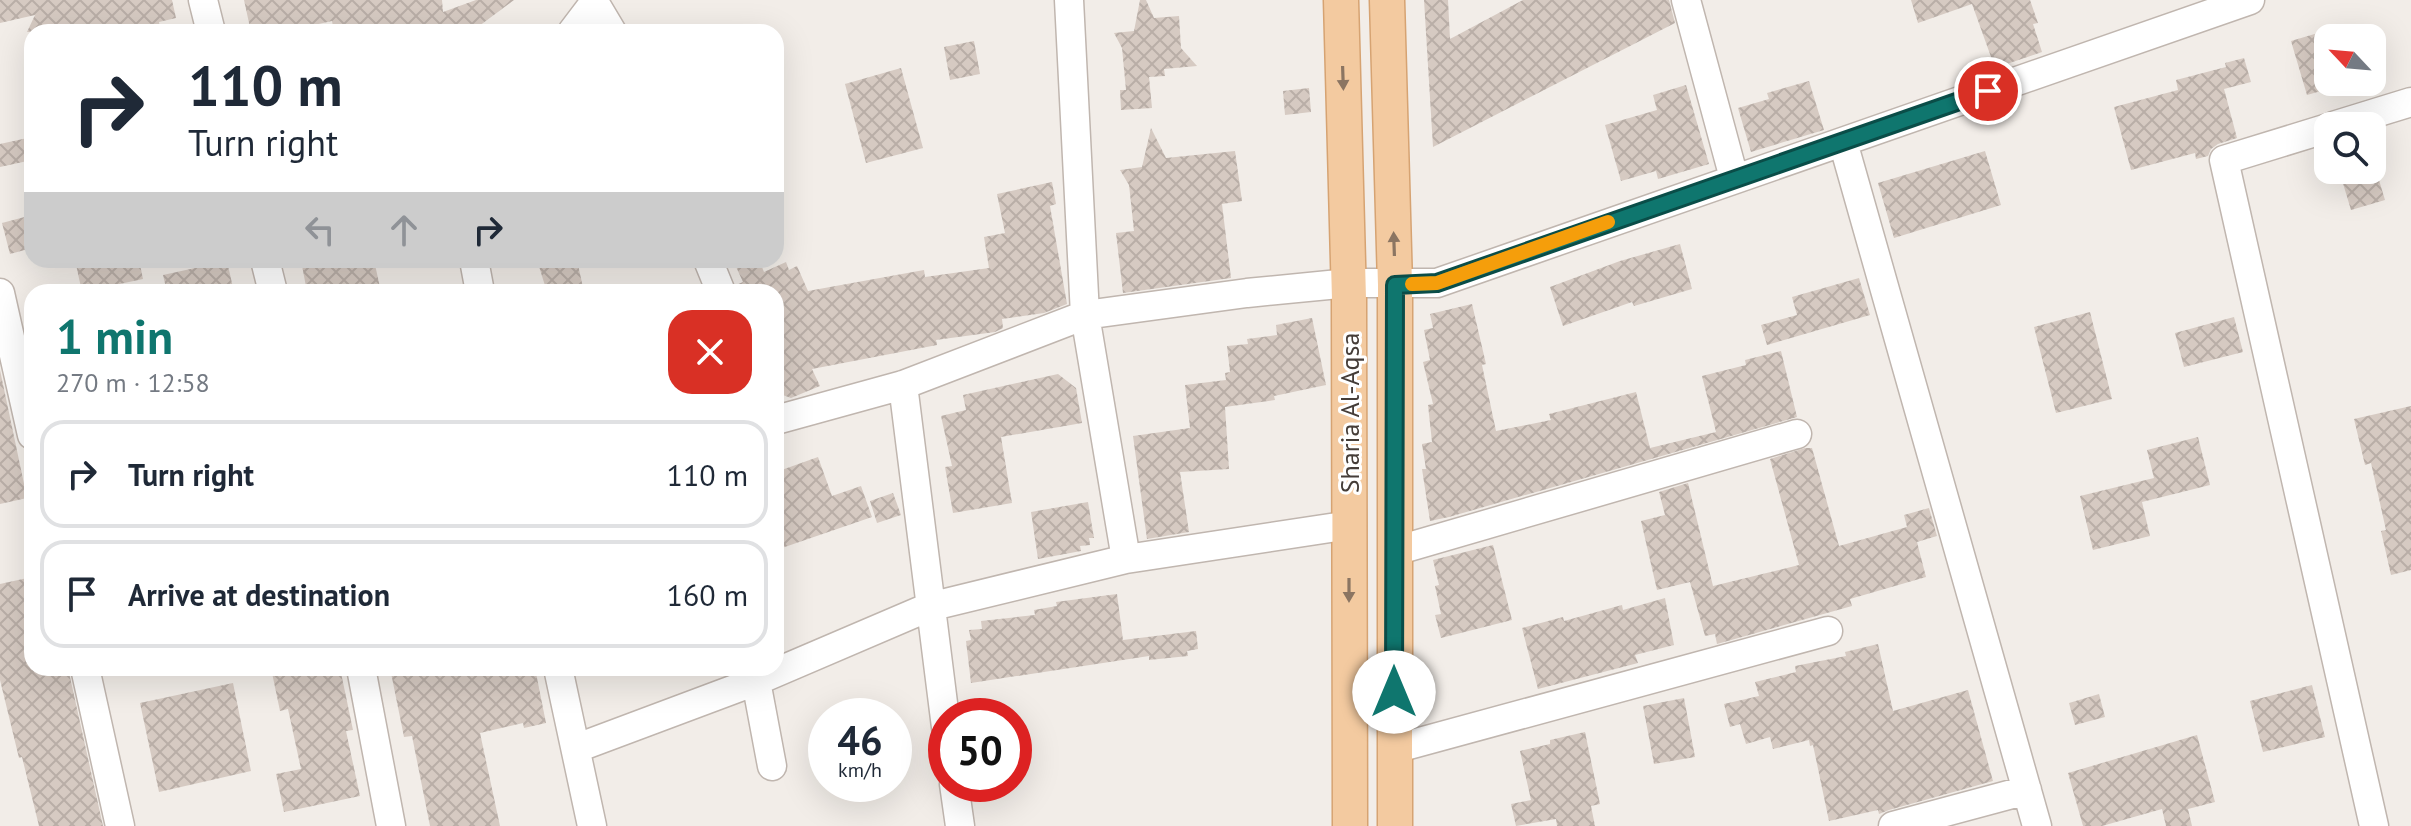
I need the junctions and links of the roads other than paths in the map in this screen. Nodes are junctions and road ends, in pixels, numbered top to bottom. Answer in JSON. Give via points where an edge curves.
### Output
{"nodes":[{"id":1,"x":203,"y":0,"type":"edge"},
{"id":2,"x":1069,"y":0,"type":"edge"},
{"id":3,"x":1341,"y":0,"type":"edge"},
{"id":4,"x":1387,"y":0,"type":"edge"},
{"id":5,"x":1686,"y":0,"type":"edge"},
{"id":6,"x":2250,"y":0,"type":"edge"},
{"id":7,"x":593,"y":2,"type":"edge"},
{"id":8,"x":209,"y":24,"type":"edge"},
{"id":9,"x":578,"y":24,"type":"edge"},
{"id":10,"x":607,"y":24,"type":"edge"},
{"id":11,"x":2411,"y":102,"type":"edge"},
{"id":12,"x":2379,"y":112,"type":"edge"},
{"id":13,"x":2314,"y":132,"type":"edge"},
{"id":14,"x":1843,"y":142,"type":"junction"},
{"id":15,"x":1734,"y":178,"type":"junction"},
{"id":16,"x":1349,"y":283,"type":"junction"},
{"id":17,"x":1395,"y":285,"type":"junction"},
{"id":18,"x":0,"y":293,"type":"edge"},
{"id":19,"x":1085,"y":315,"type":"junction"},
{"id":20,"x":903,"y":385,"type":"junction"},
{"id":21,"x":24,"y":400,"type":"edge"},
{"id":22,"x":784,"y":413,"type":"edge"},
{"id":23,"x":1797,"y":434,"type":"dead end"},
{"id":24,"x":1350,"y":525,"type":"junction"},
{"id":25,"x":1395,"y":551,"type":"junction"},
{"id":26,"x":1126,"y":559,"type":"junction"},
{"id":27,"x":929,"y":607,"type":"junction"},
{"id":28,"x":1828,"y":631,"type":"dead end"},
{"id":29,"x":784,"y":669,"type":"edge"},
{"id":30,"x":87,"y":676,"type":"edge"},
{"id":31,"x":363,"y":676,"type":"edge"},
{"id":32,"x":560,"y":676,"type":"edge"},
{"id":33,"x":768,"y":676,"type":"edge"},
{"id":34,"x":756,"y":681,"type":"junction"},
{"id":35,"x":942,"y":698,"type":"edge"},
{"id":36,"x":577,"y":748,"type":"junction"},
{"id":37,"x":1394,"y":749,"type":"junction"},
{"id":38,"x":772,"y":766,"type":"dead end"},
{"id":39,"x":2027,"y":790,"type":"junction"},
{"id":40,"x":957,"y":802,"type":"edge"},
{"id":41,"x":120,"y":826,"type":"edge"},
{"id":42,"x":391,"y":826,"type":"edge"},
{"id":43,"x":592,"y":826,"type":"edge"},
{"id":44,"x":960,"y":826,"type":"edge"},
{"id":45,"x":1350,"y":826,"type":"edge"},
{"id":46,"x":1395,"y":826,"type":"edge"},
{"id":47,"x":1893,"y":826,"type":"edge"},
{"id":48,"x":2037,"y":826,"type":"edge"},
{"id":49,"x":2374,"y":826,"type":"edge"}],
"edges":[{"from":1,"to":8,"type":"street"},
{"from":2,"to":19,"type":"street"},
{"from":3,"to":16,"type":"main road","name":"Sharia Al-Aqsa","one_way":true},
{"from":17,"to":4,"type":"main road","name":"Sharia Al-Aqsa","one_way":true},
{"from":5,"to":15,"type":"street"},
{"from":6,"to":14,"type":"street"},
{"from":7,"to":9,"type":"street"},
{"from":7,"to":10,"type":"street"},
{"from":11,"to":12,"type":"street"},
{"from":13,"to":49,"type":"street","via":[[2224,160]]},
{"from":14,"to":15,"type":"street"},
{"from":14,"to":39,"type":"street"},
{"from":15,"to":17,"type":"street","via":[[1437,283]]},
{"from":16,"to":17,"type":"street"},
{"from":16,"to":19,"type":"street"},
{"from":16,"to":24,"type":"main road","name":"Sharia Al-Aqsa"},
{"from":17,"to":25,"type":"main road","name":"Sharia Al-Aqsa"},
{"from":18,"to":21,"type":"street"},
{"from":19,"to":20,"type":"street"},
{"from":19,"to":26,"type":"street"},
{"from":20,"to":22,"type":"street"},
{"from":20,"to":27,"type":"street"},
{"from":23,"to":25,"type":"street"},
{"from":24,"to":26,"type":"street"},
{"from":24,"to":45,"type":"main road","name":"Sharia Al-Aqsa","one_way":true},
{"from":25,"to":37,"type":"main road","name":"Sharia Al-Aqsa"},
{"from":26,"to":27,"type":"street"},
{"from":27,"to":29,"type":"street"},
{"from":27,"to":35,"type":"street"},
{"from":28,"to":37,"type":"street"},
{"from":30,"to":41,"type":"street"},
{"from":31,"to":42,"type":"street"},
{"from":32,"to":36,"type":"street"},
{"from":33,"to":34,"type":"street"},
{"from":34,"to":36,"type":"street"},
{"from":34,"to":38,"type":"street"},
{"from":36,"to":43,"type":"street"},
{"from":37,"to":46,"type":"main road","name":"Sharia Al-Aqsa"},
{"from":39,"to":47,"type":"street"},
{"from":39,"to":48,"type":"street"},
{"from":40,"to":44,"type":"street"}]}
